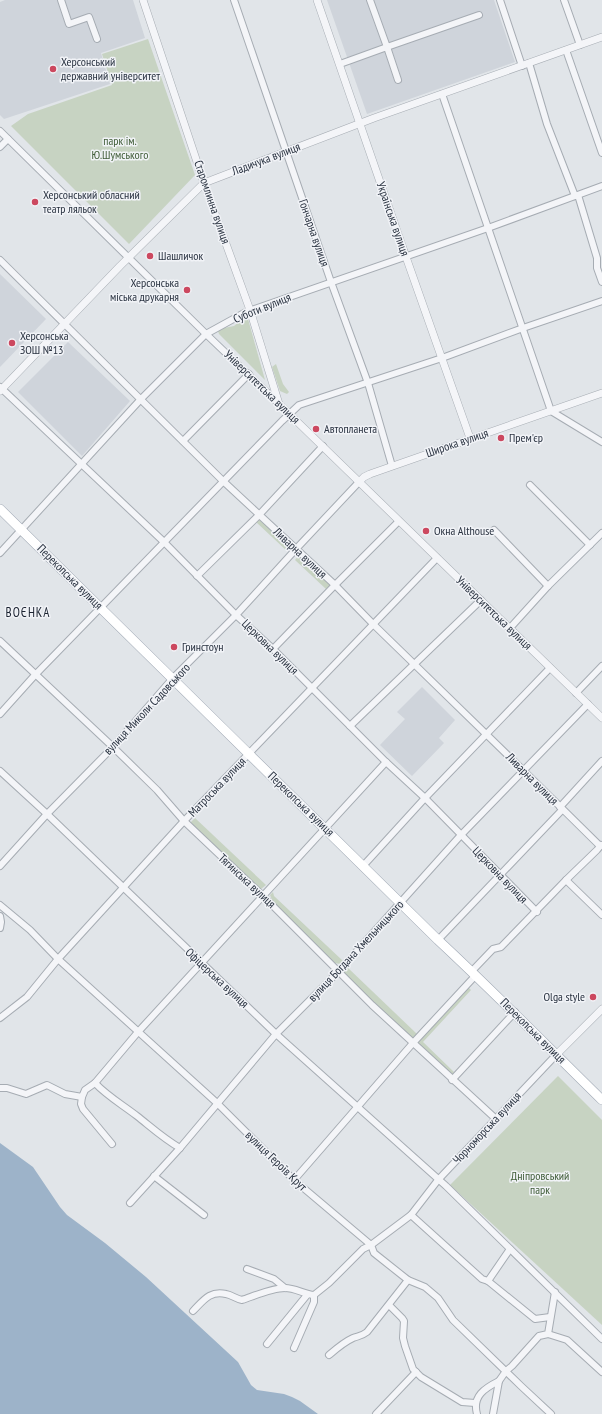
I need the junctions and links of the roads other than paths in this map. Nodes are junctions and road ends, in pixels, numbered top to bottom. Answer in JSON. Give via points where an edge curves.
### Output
{"nodes":[{"id":1,"x":61,"y":0,"type":"edge"},
{"id":2,"x":143,"y":0,"type":"edge"},
{"id":3,"x":234,"y":0,"type":"edge"},
{"id":4,"x":317,"y":0,"type":"edge"},
{"id":5,"x":370,"y":0,"type":"edge"},
{"id":6,"x":500,"y":0,"type":"edge"},
{"id":7,"x":564,"y":0,"type":"edge"},
{"id":8,"x":479,"y":15,"type":"dead end"},
{"id":9,"x":602,"y":37,"type":"edge"},
{"id":10,"x":97,"y":39,"type":"dead end"},
{"id":11,"x":580,"y":45,"type":"junction"},
{"id":12,"x":387,"y":47,"type":"junction"},
{"id":13,"x":566,"y":50,"type":"junction"},
{"id":14,"x":340,"y":64,"type":"junction"},
{"id":15,"x":525,"y":64,"type":"junction"},
{"id":16,"x":398,"y":80,"type":"dead end"},
{"id":17,"x":442,"y":94,"type":"junction"},
{"id":18,"x":360,"y":123,"type":"junction"},
{"id":19,"x":0,"y":131,"type":"edge"},
{"id":20,"x":8,"y":139,"type":"junction"},
{"id":21,"x":0,"y":147,"type":"edge"},
{"id":22,"x":286,"y":152,"type":"junction"},
{"id":23,"x":602,"y":153,"type":"edge"},
{"id":24,"x":204,"y":183,"type":"junction"},
{"id":25,"x":602,"y":186,"type":"edge"},
{"id":26,"x":576,"y":196,"type":"junction"},
{"id":27,"x":488,"y":228,"type":"junction"},
{"id":28,"x":129,"y":257,"type":"junction"},
{"id":29,"x":406,"y":257,"type":"junction"},
{"id":30,"x":0,"y":260,"type":"edge"},
{"id":31,"x":330,"y":282,"type":"junction"},
{"id":32,"x":602,"y":282,"type":"edge"},
{"id":33,"x":602,"y":301,"type":"edge"},
{"id":34,"x":250,"y":310,"type":"junction"},
{"id":35,"x":64,"y":324,"type":"junction"},
{"id":36,"x":523,"y":328,"type":"junction"},
{"id":37,"x":206,"y":334,"type":"junction"},
{"id":38,"x":442,"y":358,"type":"junction"},
{"id":39,"x":249,"y":374,"type":"junction"},
{"id":40,"x":368,"y":383,"type":"junction"},
{"id":41,"x":1,"y":389,"type":"edge"},
{"id":42,"x":602,"y":393,"type":"edge"},
{"id":43,"x":141,"y":400,"type":"junction"},
{"id":44,"x":279,"y":404,"type":"junction"},
{"id":45,"x":551,"y":411,"type":"junction"},
{"id":46,"x":289,"y":414,"type":"junction"},
{"id":47,"x":470,"y":438,"type":"junction"},
{"id":48,"x":183,"y":441,"type":"junction"},
{"id":49,"x":602,"y":442,"type":"edge"},
{"id":50,"x":323,"y":446,"type":"junction"},
{"id":51,"x":82,"y":463,"type":"junction"},
{"id":52,"x":392,"y":466,"type":"junction"},
{"id":53,"x":223,"y":481,"type":"junction"},
{"id":54,"x":360,"y":482,"type":"junction"},
{"id":55,"x":530,"y":485,"type":"dead end"},
{"id":56,"x":0,"y":509,"type":"edge"},
{"id":57,"x":259,"y":515,"type":"junction"},
{"id":58,"x":399,"y":521,"type":"junction"},
{"id":59,"x":22,"y":530,"type":"junction"},
{"id":60,"x":494,"y":530,"type":"dead end"},
{"id":61,"x":602,"y":532,"type":"edge"},
{"id":62,"x":164,"y":542,"type":"junction"},
{"id":63,"x":590,"y":545,"type":"junction"},
{"id":64,"x":296,"y":550,"type":"junction"},
{"id":65,"x":0,"y":553,"type":"edge"},
{"id":66,"x":437,"y":558,"type":"junction"},
{"id":67,"x":197,"y":576,"type":"junction"},
{"id":68,"x":335,"y":585,"type":"junction"},
{"id":69,"x":548,"y":586,"type":"junction"},
{"id":70,"x":482,"y":600,"type":"junction"},
{"id":71,"x":100,"y":608,"type":"junction"},
{"id":72,"x":236,"y":615,"type":"junction"},
{"id":73,"x":373,"y":624,"type":"junction"},
{"id":74,"x":510,"y":628,"type":"junction"},
{"id":75,"x":0,"y":641,"type":"edge"},
{"id":76,"x":273,"y":649,"type":"junction"},
{"id":77,"x":415,"y":665,"type":"junction"},
{"id":78,"x":602,"y":666,"type":"edge"},
{"id":79,"x":550,"y":668,"type":"junction"},
{"id":80,"x":36,"y":675,"type":"junction"},
{"id":81,"x":173,"y":678,"type":"junction"},
{"id":82,"x":312,"y":688,"type":"junction"},
{"id":83,"x":576,"y":693,"type":"junction"},
{"id":84,"x":588,"y":704,"type":"junction"},
{"id":85,"x":0,"y":714,"type":"edge"},
{"id":86,"x":602,"y":718,"type":"edge"},
{"id":87,"x":350,"y":726,"type":"junction"},
{"id":88,"x":486,"y":734,"type":"junction"},
{"id":89,"x":113,"y":747,"type":"junction"},
{"id":90,"x":250,"y":754,"type":"junction"},
{"id":91,"x":602,"y":761,"type":"edge"},
{"id":92,"x":386,"y":762,"type":"junction"},
{"id":93,"x":524,"y":770,"type":"junction"},
{"id":94,"x":0,"y":771,"type":"edge"},
{"id":95,"x":425,"y":798,"type":"junction"},
{"id":96,"x":561,"y":808,"type":"junction"},
{"id":97,"x":47,"y":814,"type":"junction"},
{"id":98,"x":184,"y":822,"type":"junction"},
{"id":99,"x":326,"y":828,"type":"junction"},
{"id":100,"x":462,"y":835,"type":"junction"},
{"id":101,"x":600,"y":849,"type":"edge"},
{"id":102,"x":0,"y":866,"type":"edge"},
{"id":103,"x":363,"y":866,"type":"junction"},
{"id":104,"x":500,"y":875,"type":"junction"},
{"id":105,"x":566,"y":880,"type":"junction"},
{"id":106,"x":124,"y":888,"type":"junction"},
{"id":107,"x":263,"y":896,"type":"junction"},
{"id":108,"x":401,"y":903,"type":"junction"},
{"id":109,"x":0,"y":905,"type":"edge"},
{"id":110,"x":537,"y":912,"type":"junction"},
{"id":111,"x":0,"y":916,"type":"edge"},
{"id":112,"x":602,"y":916,"type":"edge"},
{"id":113,"x":0,"y":928,"type":"edge"},
{"id":114,"x":438,"y":940,"type":"junction"},
{"id":115,"x":58,"y":959,"type":"junction"},
{"id":116,"x":201,"y":963,"type":"junction"},
{"id":117,"x":339,"y":971,"type":"junction"},
{"id":118,"x":474,"y":973,"type":"junction"},
{"id":119,"x":602,"y":1009,"type":"edge"},
{"id":120,"x":515,"y":1012,"type":"junction"},
{"id":121,"x":0,"y":1018,"type":"edge"},
{"id":122,"x":138,"y":1032,"type":"junction"},
{"id":123,"x":276,"y":1034,"type":"junction"},
{"id":124,"x":413,"y":1043,"type":"junction"},
{"id":125,"x":556,"y":1055,"type":"junction"},
{"id":126,"x":452,"y":1080,"type":"junction"},
{"id":127,"x":95,"y":1083,"type":"junction"},
{"id":128,"x":0,"y":1088,"type":"edge"},
{"id":129,"x":82,"y":1097,"type":"junction"},
{"id":130,"x":602,"y":1100,"type":"edge"},
{"id":131,"x":217,"y":1103,"type":"junction"},
{"id":132,"x":359,"y":1107,"type":"junction"},
{"id":133,"x":496,"y":1119,"type":"junction"},
{"id":134,"x":112,"y":1144,"type":"dead end"},
{"id":135,"x":180,"y":1148,"type":"junction"},
{"id":136,"x":154,"y":1176,"type":"junction"},
{"id":137,"x":294,"y":1180,"type":"junction"},
{"id":138,"x":438,"y":1180,"type":"junction"},
{"id":139,"x":130,"y":1203,"type":"dead end"},
{"id":140,"x":204,"y":1215,"type":"dead end"},
{"id":141,"x":411,"y":1215,"type":"junction"},
{"id":142,"x":371,"y":1245,"type":"junction"},
{"id":143,"x":510,"y":1249,"type":"junction"},
{"id":144,"x":247,"y":1268,"type":"dead end"},
{"id":145,"x":408,"y":1280,"type":"junction"},
{"id":146,"x":488,"y":1281,"type":"junction"},
{"id":147,"x":285,"y":1288,"type":"junction"},
{"id":148,"x":555,"y":1292,"type":"junction"},
{"id":149,"x":310,"y":1295,"type":"junction"},
{"id":150,"x":389,"y":1305,"type":"junction"},
{"id":151,"x":193,"y":1311,"type":"dead end"},
{"id":152,"x":550,"y":1317,"type":"junction"},
{"id":153,"x":548,"y":1334,"type":"junction"},
{"id":154,"x":602,"y":1339,"type":"edge"},
{"id":155,"x":267,"y":1344,"type":"dead end"},
{"id":156,"x":294,"y":1348,"type":"dead end"},
{"id":157,"x":329,"y":1355,"type":"dead end"},
{"id":158,"x":416,"y":1372,"type":"junction"},
{"id":159,"x":506,"y":1372,"type":"junction"},
{"id":160,"x":602,"y":1372,"type":"edge"},
{"id":161,"x":499,"y":1381,"type":"junction"},
{"id":162,"x":475,"y":1403,"type":"junction"},
{"id":163,"x":376,"y":1414,"type":"edge"},
{"id":164,"x":478,"y":1414,"type":"edge"},
{"id":165,"x":493,"y":1414,"type":"edge"},
{"id":166,"x":551,"y":1414,"type":"edge"}],
"edges":[{"from":1,"to":10,"type":"street","via":[[69,24],[89,17]]},
{"from":2,"to":24,"type":"street","name":"Старомлинна вулиця"},
{"from":3,"to":22,"type":"street","name":"Гончарна вулиця"},
{"from":4,"to":14,"type":"street","name":"Українська вулиця"},
{"from":5,"to":12,"type":"street"},
{"from":6,"to":15,"type":"street"},
{"from":7,"to":11,"type":"street"},
{"from":8,"to":12,"type":"street"},
{"from":9,"to":11,"type":"street","name":"Ладичука вулиця"},
{"from":11,"to":13,"type":"street","name":"Ладичука вулиця"},
{"from":12,"to":14,"type":"street"},
{"from":12,"to":16,"type":"street"},
{"from":13,"to":15,"type":"street","name":"Ладичука вулиця"},
{"from":13,"to":23,"type":"street"},
{"from":14,"to":18,"type":"street","name":"Українська вулиця"},
{"from":15,"to":17,"type":"street","name":"Ладичука вулиця"},
{"from":15,"to":26,"type":"street"},
{"from":17,"to":18,"type":"street","name":"Ладичука вулиця"},
{"from":17,"to":27,"type":"street"},
{"from":18,"to":22,"type":"street","name":"Ладичука вулиця"},
{"from":18,"to":29,"type":"street","name":"Українська вулиця"},
{"from":19,"to":20,"type":"street","name":"Університетська вулиця"},
{"from":20,"to":21,"type":"street"},
{"from":20,"to":28,"type":"street","name":"Університетська вулиця"},
{"from":22,"to":24,"type":"street","name":"Ладичука вулиця"},
{"from":22,"to":31,"type":"street","name":"Гончарна вулиця"},
{"from":24,"to":28,"type":"street","name":"Ладичука вулиця"},
{"from":24,"to":34,"type":"street","name":"Старомлинна вулиця"},
{"from":25,"to":26,"type":"street","name":"Суботи вулиця"},
{"from":26,"to":27,"type":"street","name":"Суботи вулиця"},
{"from":26,"to":32,"type":"street","via":[[597,258],[597,268]]},
{"from":27,"to":29,"type":"street","name":"Суботи вулиця"},
{"from":27,"to":36,"type":"street"},
{"from":28,"to":35,"type":"street","name":"Ладичука вулиця"},
{"from":28,"to":37,"type":"street","name":"Університетська вулиця"},
{"from":29,"to":31,"type":"street","name":"Суботи вулиця"},
{"from":29,"to":38,"type":"street","name":"Українська вулиця"},
{"from":30,"to":35,"type":"street","name":"Ливарна вулиця"},
{"from":31,"to":34,"type":"street","name":"Суботи вулиця"},
{"from":31,"to":40,"type":"street","name":"Гончарна вулиця"},
{"from":33,"to":36,"type":"street"},
{"from":34,"to":37,"type":"street","name":"Суботи вулиця"},
{"from":34,"to":44,"type":"street","name":"Старомлинна вулиця"},
{"from":35,"to":41,"type":"street","name":"Ладичука вулиця"},
{"from":35,"to":43,"type":"street","name":"Ливарна вулиця"},
{"from":36,"to":38,"type":"street"},
{"from":36,"to":45,"type":"street"},
{"from":37,"to":39,"type":"street","name":"Університетська вулиця"},
{"from":37,"to":43,"type":"street","name":"Суботи вулиця"},
{"from":38,"to":40,"type":"street"},
{"from":38,"to":47,"type":"street","name":"Українська вулиця"},
{"from":39,"to":44,"type":"street","name":"Університетська вулиця"},
{"from":39,"to":48,"type":"street"},
{"from":40,"to":46,"type":"street","via":[[300,405]]},
{"from":40,"to":52,"type":"street","name":"Гончарна вулиця"},
{"from":41,"to":51,"type":"street","name":"Церковна вулиця"},
{"from":42,"to":45,"type":"street","name":"Широка вулиця"},
{"from":43,"to":48,"type":"street","name":"Ливарна вулиця"},
{"from":43,"to":51,"type":"street","name":"Суботи вулиця"},
{"from":44,"to":46,"type":"street","name":"Університетська вулиця"},
{"from":45,"to":47,"type":"street","name":"Широка вулиця"},
{"from":45,"to":49,"type":"street"},
{"from":46,"to":50,"type":"street","name":"Університетська вулиця"},
{"from":46,"to":53,"type":"street"},
{"from":47,"to":52,"type":"street","name":"Широка вулиця"},
{"from":48,"to":53,"type":"street","name":"Ливарна вулиця"},
{"from":50,"to":54,"type":"street","name":"Університетська вулиця"},
{"from":50,"to":57,"type":"street"},
{"from":51,"to":59,"type":"street","name":"Суботи вулиця"},
{"from":51,"to":62,"type":"street","name":"Церковна вулиця"},
{"from":52,"to":54,"type":"street","name":"Широка вулиця","via":[[367,475]]},
{"from":53,"to":57,"type":"street","name":"Ливарна вулиця"},
{"from":53,"to":62,"type":"street"},
{"from":54,"to":58,"type":"street","name":"Університетська вулиця"},
{"from":54,"to":64,"type":"street","name":"вулиця Миколи Садовського"},
{"from":55,"to":63,"type":"street"},
{"from":56,"to":59,"type":"main road","name":"Перекопська вулиця"},
{"from":57,"to":64,"type":"street","name":"Ливарна вулиця"},
{"from":57,"to":67,"type":"street"},
{"from":58,"to":66,"type":"street","name":"Університетська вулиця"},
{"from":58,"to":68,"type":"street"},
{"from":59,"to":65,"type":"street","name":"Суботи вулиця"},
{"from":59,"to":71,"type":"main road","name":"Перекопська вулиця"},
{"from":60,"to":69,"type":"street"},
{"from":61,"to":63,"type":"street"},
{"from":62,"to":67,"type":"street","name":"Церковна вулиця"},
{"from":62,"to":71,"type":"street"},
{"from":63,"to":69,"type":"street"},
{"from":64,"to":68,"type":"street","name":"Ливарна вулиця"},
{"from":64,"to":72,"type":"street","name":"вулиця Миколи Садовського"},
{"from":66,"to":70,"type":"street","name":"Університетська вулиця"},
{"from":66,"to":73,"type":"street","name":"Матроська вулиця"},
{"from":67,"to":72,"type":"street","name":"Церковна вулиця"},
{"from":68,"to":73,"type":"street","name":"Ливарна вулиця"},
{"from":68,"to":76,"type":"street"},
{"from":69,"to":74,"type":"street"},
{"from":70,"to":74,"type":"street","name":"Університетська вулиця"},
{"from":70,"to":77,"type":"street"},
{"from":71,"to":80,"type":"street"},
{"from":71,"to":81,"type":"main road","name":"Перекопська вулиця"},
{"from":72,"to":76,"type":"street","name":"Церковна вулиця"},
{"from":72,"to":81,"type":"street","name":"вулиця Миколи Садовського"},
{"from":73,"to":77,"type":"street","name":"Ливарна вулиця"},
{"from":73,"to":82,"type":"street","name":"Матроська вулиця"},
{"from":74,"to":79,"type":"street","name":"Університетська вулиця"},
{"from":75,"to":80,"type":"street","name":"Тягинська вулиця"},
{"from":76,"to":82,"type":"street","name":"Церковна вулиця"},
{"from":77,"to":87,"type":"street"},
{"from":77,"to":88,"type":"street","name":"Ливарна вулиця"},
{"from":78,"to":83,"type":"street"},
{"from":79,"to":83,"type":"street","name":"Університетська вулиця"},
{"from":79,"to":88,"type":"street"},
{"from":80,"to":85,"type":"street"},
{"from":80,"to":89,"type":"street","name":"Тягинська вулиця"},
{"from":81,"to":89,"type":"street","name":"вулиця Миколи Садовського"},
{"from":81,"to":90,"type":"main road","name":"Перекопська вулиця"},
{"from":82,"to":87,"type":"street","name":"Церковна вулиця"},
{"from":82,"to":90,"type":"street","name":"Матроська вулиця"},
{"from":83,"to":84,"type":"street","name":"Університетська вулиця"},
{"from":84,"to":86,"type":"street","name":"Університетська вулиця"},
{"from":84,"to":93,"type":"street","name":"вулиця Богдана Хмельницького"},
{"from":87,"to":92,"type":"street","name":"Церковна вулиця"},
{"from":88,"to":93,"type":"street","name":"Ливарна вулиця"},
{"from":88,"to":95,"type":"street"},
{"from":89,"to":97,"type":"street","name":"вулиця Миколи Садовського"},
{"from":89,"to":98,"type":"street","name":"Тягинська вулиця","via":[[157,790]]},
{"from":90,"to":98,"type":"street","name":"Матроська вулиця"},
{"from":90,"to":99,"type":"main road","name":"Перекопська вулиця"},
{"from":91,"to":96,"type":"street"},
{"from":92,"to":95,"type":"street","name":"Церковна вулиця"},
{"from":92,"to":99,"type":"street"},
{"from":93,"to":96,"type":"street","name":"Ливарна вулиця"},
{"from":93,"to":100,"type":"street","name":"вулиця Богдана Хмельницького"},
{"from":94,"to":97,"type":"street","name":"Офіцерська вулиця"},
{"from":95,"to":100,"type":"street","name":"Церковна вулиця"},
{"from":95,"to":103,"type":"street"},
{"from":96,"to":101,"type":"street","name":"Ливарна вулиця"},
{"from":96,"to":104,"type":"street"},
{"from":97,"to":102,"type":"street","name":"вулиця Миколи Садовського"},
{"from":97,"to":106,"type":"street","name":"Офіцерська вулиця"},
{"from":98,"to":106,"type":"street","name":"Матроська вулиця"},
{"from":98,"to":107,"type":"street","name":"Тягинська вулиця"},
{"from":99,"to":103,"type":"main road","name":"Перекопська вулиця"},
{"from":99,"to":107,"type":"street"},
{"from":100,"to":104,"type":"street","name":"Церковна вулиця"},
{"from":100,"to":108,"type":"street","name":"вулиця Богдана Хмельницького"},
{"from":101,"to":105,"type":"street"},
{"from":103,"to":108,"type":"main road","name":"Перекопська вулиця"},
{"from":104,"to":110,"type":"street","name":"Церковна вулиця"},
{"from":104,"to":114,"type":"street"},
{"from":105,"to":110,"type":"street"},
{"from":105,"to":112,"type":"street"},
{"from":106,"to":115,"type":"street","name":"Матроська вулиця"},
{"from":106,"to":116,"type":"street","name":"Офіцерська вулиця"},
{"from":107,"to":116,"type":"street"},
{"from":107,"to":117,"type":"street","name":"Тягинська вулиця"},
{"from":108,"to":114,"type":"main road","name":"Перекопська вулиця"},
{"from":108,"to":117,"type":"street","name":"вулиця Богдана Хмельницького"},
{"from":109,"to":115,"type":"street","name":"вулиця Героїв Крут","via":[[30,930]]},
{"from":110,"to":118,"type":"street","via":[[502,947],[493,949]]},
{"from":111,"to":113,"type":"street"},
{"from":114,"to":118,"type":"main road","name":"Перекопська вулиця"},
{"from":115,"to":121,"type":"street","name":"Матроська вулиця","via":[[27,997]]},
{"from":115,"to":122,"type":"street","name":"вулиця Героїв Крут"},
{"from":116,"to":122,"type":"street"},
{"from":116,"to":123,"type":"street","name":"Офіцерська вулиця"},
{"from":117,"to":123,"type":"street","name":"вулиця Богдана Хмельницького"},
{"from":117,"to":124,"type":"street","name":"Тягинська вулиця"},
{"from":118,"to":120,"type":"main road","name":"Перекопська вулиця"},
{"from":118,"to":124,"type":"street"},
{"from":119,"to":125,"type":"street","name":"Чорноморська вулиця"},
{"from":120,"to":125,"type":"main road","name":"Перекопська вулиця"},
{"from":120,"to":126,"type":"street"},
{"from":122,"to":127,"type":"street"},
{"from":122,"to":131,"type":"street","name":"вулиця Героїв Крут"},
{"from":123,"to":131,"type":"street","name":"вулиця Богдана Хмельницького"},
{"from":123,"to":132,"type":"street","name":"Офіцерська вулиця"},
{"from":124,"to":126,"type":"street","name":"Тягинська вулиця"},
{"from":124,"to":132,"type":"street"},
{"from":125,"to":130,"type":"main road","name":"Перекопська вулиця"},
{"from":125,"to":133,"type":"street","name":"Чорноморська вулиця"},
{"from":126,"to":133,"type":"street","name":"Тягинська вулиця"},
{"from":127,"to":129,"type":"street","via":[[85,1090]]},
{"from":127,"to":135,"type":"street","via":[[167,1141]]},
{"from":128,"to":129,"type":"street","via":[[26,1094],[47,1085],[65,1094]]},
{"from":129,"to":134,"type":"street","via":[[83,1109]]},
{"from":131,"to":135,"type":"street","name":"вулиця Богдана Хмельницького"},
{"from":131,"to":137,"type":"street","name":"вулиця Героїв Крут"},
{"from":132,"to":137,"type":"street"},
{"from":132,"to":138,"type":"street","name":"Офіцерська вулиця"},
{"from":133,"to":138,"type":"street","name":"Чорноморська вулиця"},
{"from":135,"to":136,"type":"street","name":"вулиця Богдана Хмельницького"},
{"from":136,"to":139,"type":"street","name":"вулиця Богдана Хмельницького"},
{"from":136,"to":140,"type":"street"},
{"from":137,"to":142,"type":"street","name":"вулиця Героїв Крут"},
{"from":138,"to":141,"type":"street","name":"Чорноморська вулиця"},
{"from":138,"to":143,"type":"street","name":"Офіцерська вулиця"},
{"from":141,"to":142,"type":"street","name":"Чорноморська вулиця"},
{"from":141,"to":146,"type":"street","via":[[482,1279]]},
{"from":142,"to":145,"type":"street","name":"вулиця Героїв Крут","via":[[374,1253]]},
{"from":142,"to":149,"type":"street","name":"Чорноморська вулиця","via":[[363,1249],[329,1283]]},
{"from":143,"to":146,"type":"street"},
{"from":143,"to":148,"type":"street","name":"Офіцерська вулиця"},
{"from":144,"to":147,"type":"street","via":[[274,1279]]},
{"from":145,"to":150,"type":"street"},
{"from":145,"to":159,"type":"street","name":"вулиця Героїв Крут","via":[[424,1287],[438,1298],[453,1320]]},
{"from":146,"to":152,"type":"street","via":[[535,1319]]},
{"from":147,"to":149,"type":"street"},
{"from":147,"to":151,"type":"street","via":[[242,1300],[223,1294],[211,1295]]},
{"from":148,"to":152,"type":"street"},
{"from":148,"to":154,"type":"street","name":"Офіцерська вулиця"},
{"from":149,"to":155,"type":"street","name":"Чорноморська вулиця"},
{"from":149,"to":156,"type":"street","via":[[314,1302]]},
{"from":150,"to":157,"type":"street","via":[[367,1332]]},
{"from":150,"to":158,"type":"street","via":[[404,1321],[403,1338]]},
{"from":152,"to":153,"type":"street"},
{"from":153,"to":159,"type":"street","via":[[539,1336]]},
{"from":153,"to":160,"type":"street","via":[[567,1340]]},
{"from":158,"to":162,"type":"street","via":[[462,1402]]},
{"from":158,"to":163,"type":"street"},
{"from":159,"to":161,"type":"street"},
{"from":159,"to":166,"type":"street","name":"вулиця Героїв Крут"},
{"from":161,"to":162,"type":"street","via":[[485,1390]]},
{"from":161,"to":165,"type":"street"},
{"from":162,"to":164,"type":"street"}]}
